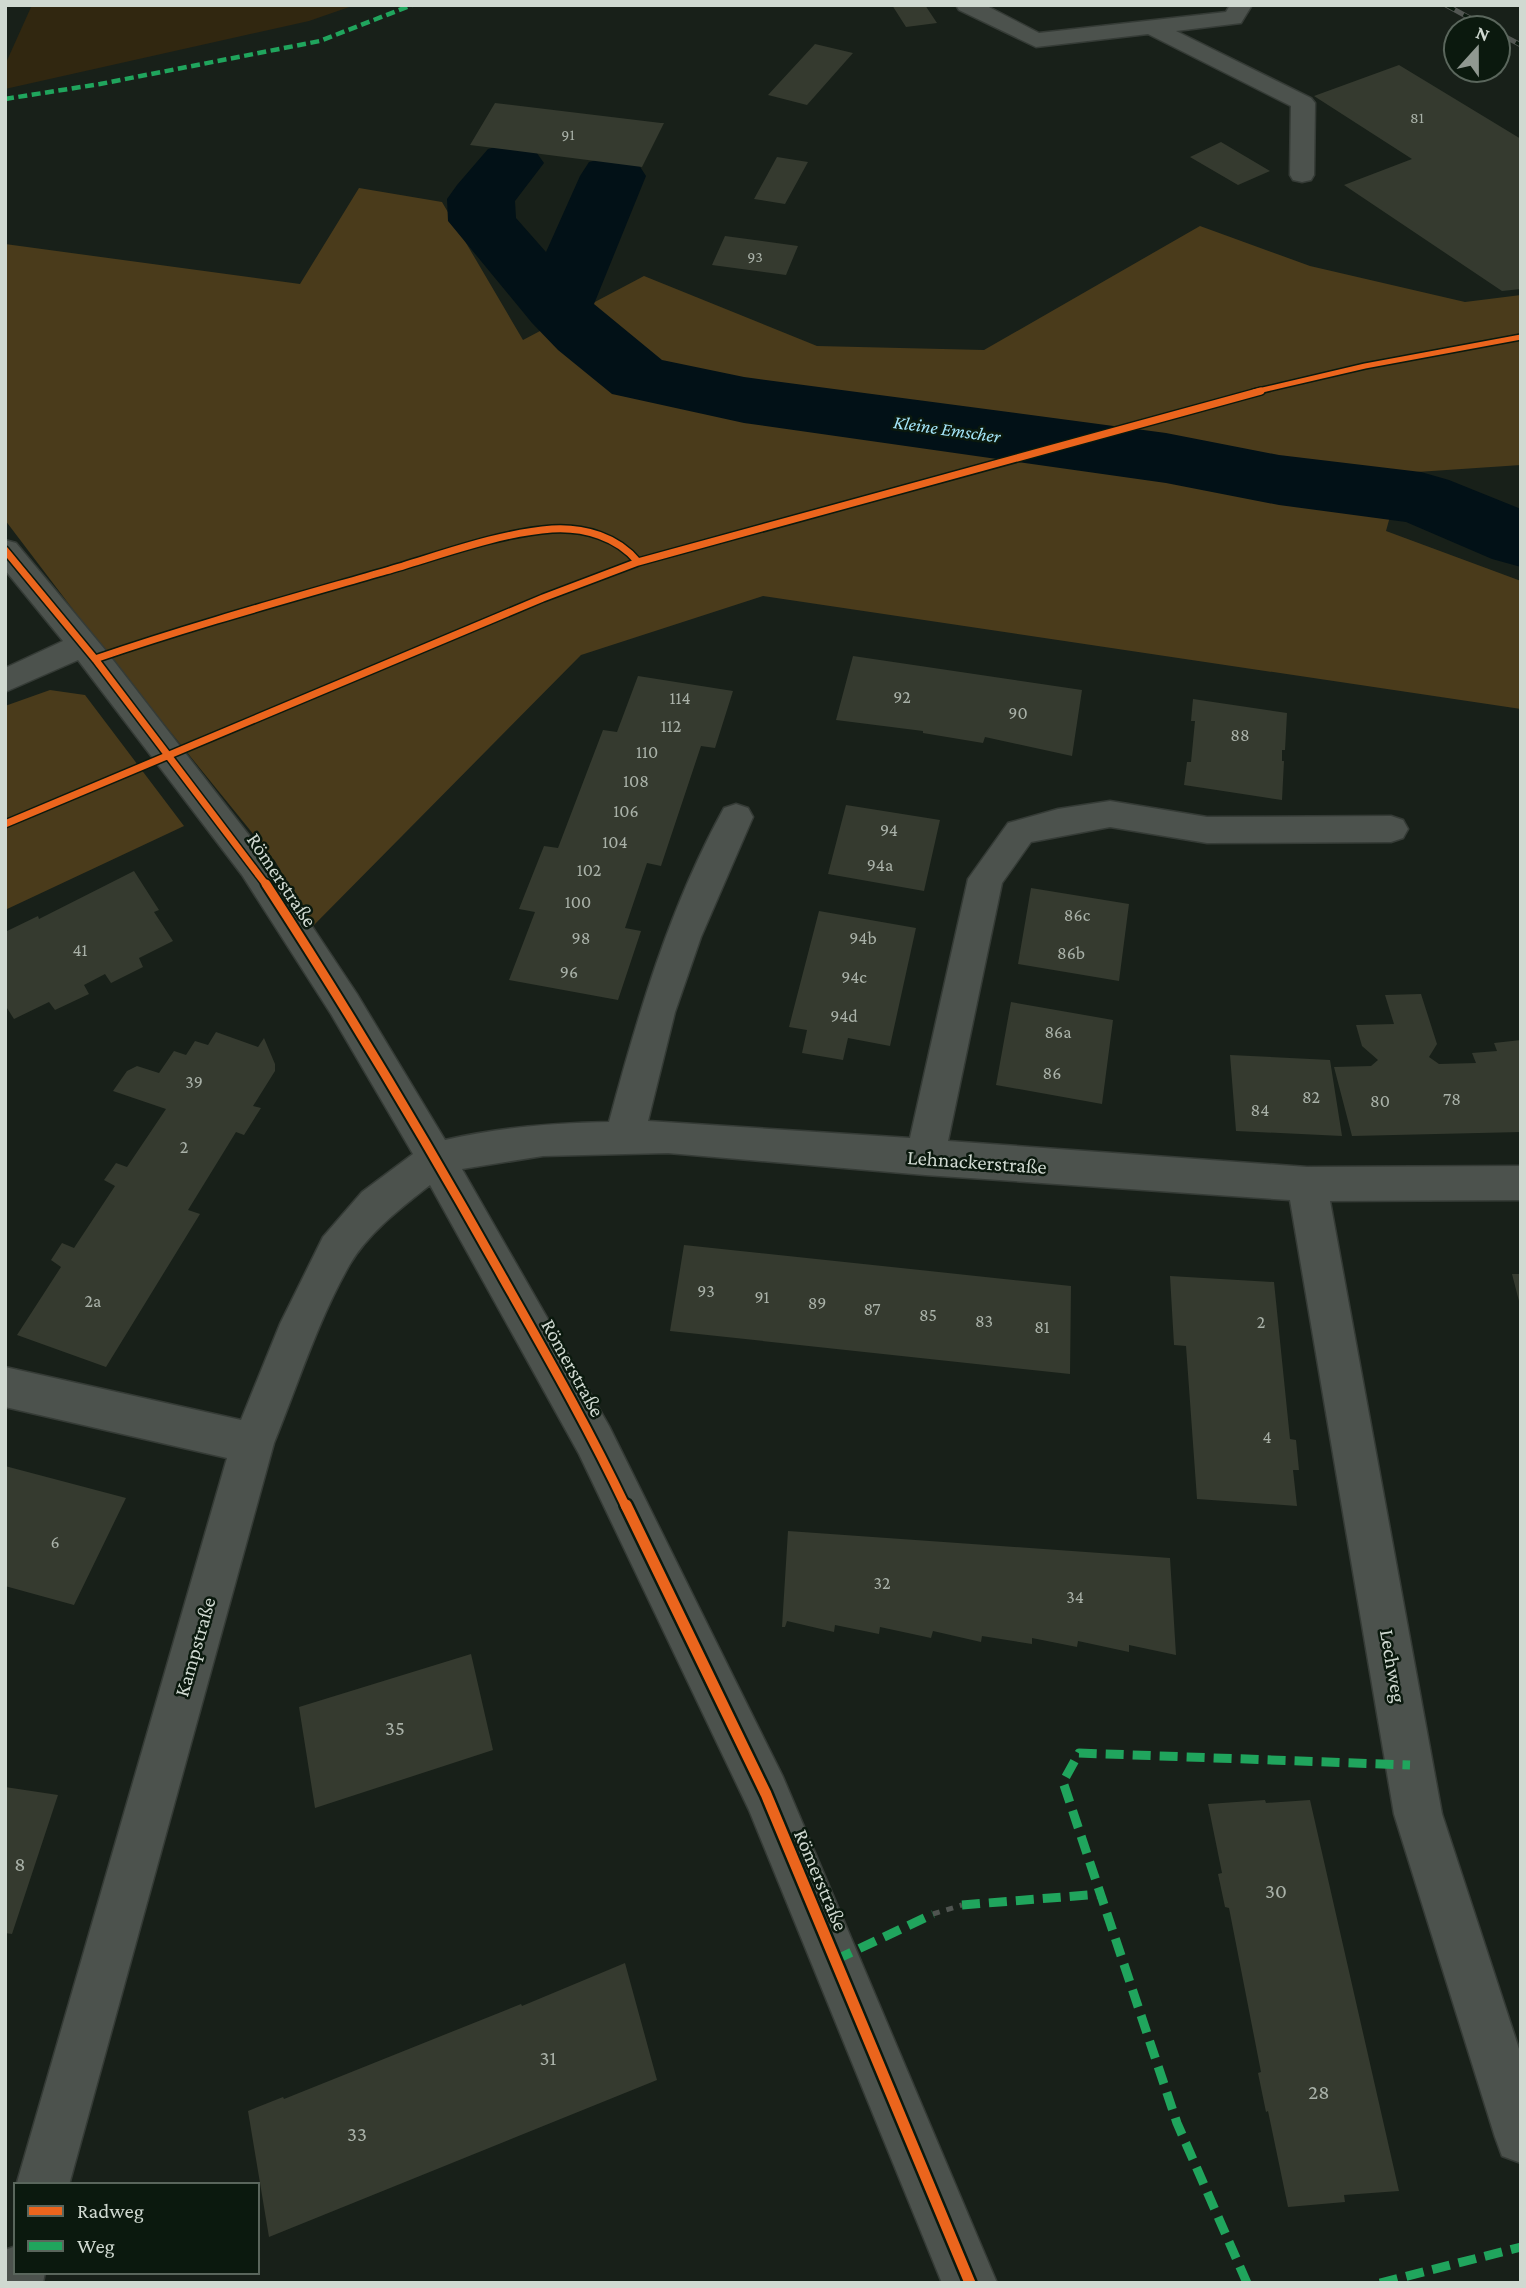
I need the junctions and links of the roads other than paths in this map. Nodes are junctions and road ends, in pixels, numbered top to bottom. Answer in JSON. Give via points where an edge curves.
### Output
{"nodes":[{"id":1,"x":967,"y":5,"type":"edge"},
{"id":2,"x":1241,"y":5,"type":"edge"},
{"id":3,"x":1151,"y":27,"type":"junction"},
{"id":4,"x":1302,"y":175,"type":"dead end"},
{"id":5,"x":5,"y":550,"type":"edge"},
{"id":6,"x":83,"y":645,"type":"junction"},
{"id":7,"x":5,"y":681,"type":"edge"},
{"id":8,"x":736,"y":817,"type":"dead end"},
{"id":9,"x":1391,"y":829,"type":"dead end"},
{"id":10,"x":624,"y":1138,"type":"junction"},
{"id":11,"x":925,"y":1158,"type":"junction"},
{"id":12,"x":436,"y":1159,"type":"junction"},
{"id":13,"x":1521,"y":1183,"type":"edge"},
{"id":14,"x":1307,"y":1184,"type":"junction"},
{"id":15,"x":5,"y":1387,"type":"edge"},
{"id":16,"x":253,"y":1443,"type":"junction"},
{"id":17,"x":1521,"y":2137,"type":"edge"},
{"id":18,"x":43,"y":2183,"type":"edge"},
{"id":19,"x":970,"y":2283,"type":"edge"}],
"edges":[{"from":1,"to":3,"type":"street","via":[[1036,40]]},
{"from":2,"to":3,"type":"street","via":[[1233,18]]},
{"from":3,"to":4,"type":"street","via":[[1303,103]]},
{"from":5,"to":6,"type":"street","name":"Römerstraße"},
{"from":6,"to":7,"type":"street"},
{"from":6,"to":12,"type":"street","name":"Römerstraße","via":[[254,866],[344,1004]]},
{"from":8,"to":10,"type":"street","via":[[683,936],[657,1012]]},
{"from":9,"to":11,"type":"street","via":[[1207,830],[1110,814],[1020,832],[985,879]]},
{"from":10,"to":11,"type":"street","name":"Lehnackerstraße","via":[[668,1137]]},
{"from":10,"to":12,"type":"street","name":"Lehnackerstraße","via":[[543,1140]]},
{"from":11,"to":14,"type":"street","name":"Lehnackerstraße"},
{"from":12,"to":16,"type":"street","name":"Kampstraße","via":[[376,1205],[337,1250]]},
{"from":12,"to":19,"type":"street","name":"Römerstraße","via":[[594,1440],[766,1794]]},
{"from":13,"to":14,"type":"street","name":"Lehnackerstraße"},
{"from":14,"to":17,"type":"street","name":"Lechweg","via":[[1419,1814]]},
{"from":15,"to":16,"type":"street"},
{"from":16,"to":18,"type":"street","name":"Kampstraße"}]}
